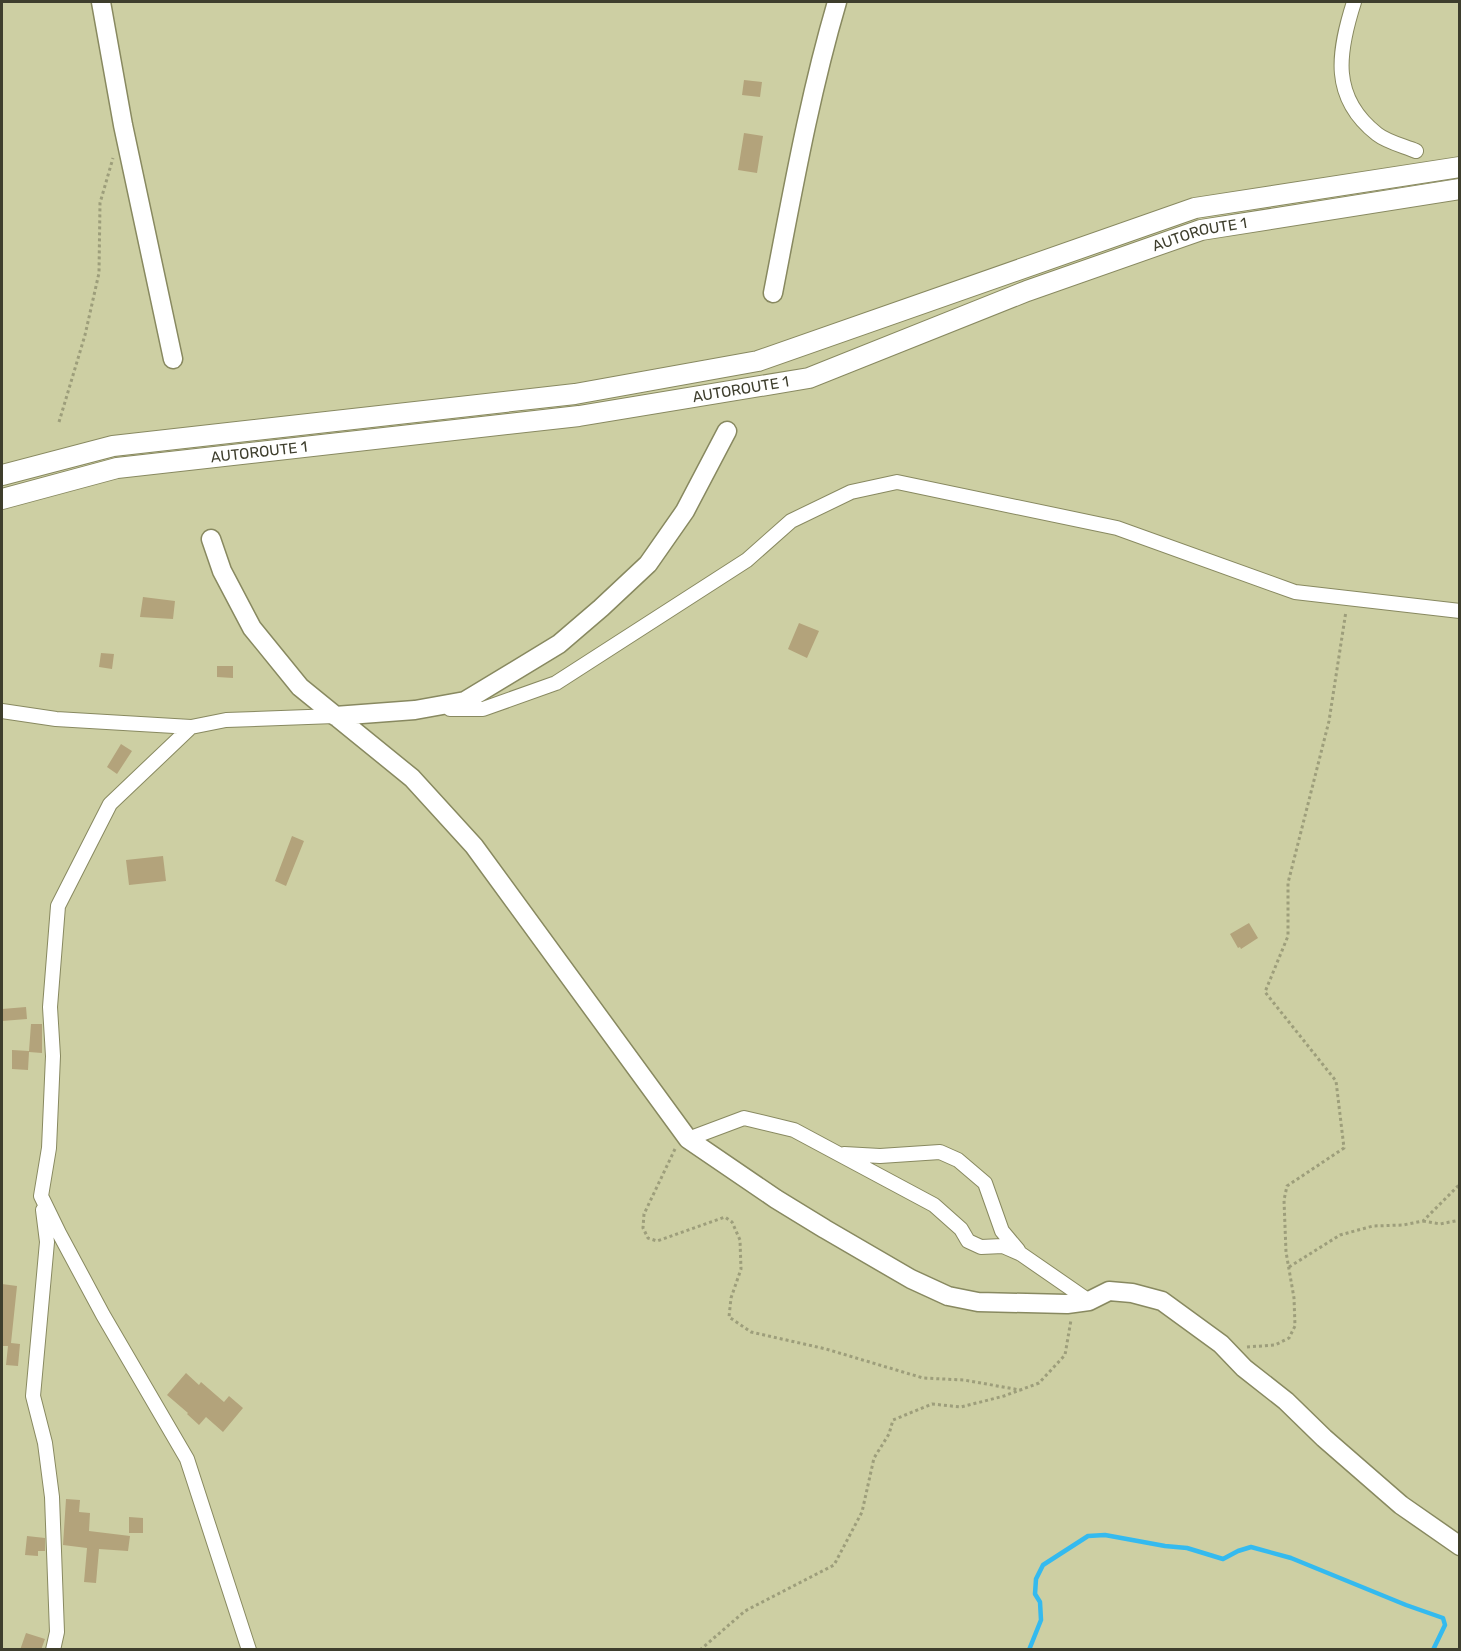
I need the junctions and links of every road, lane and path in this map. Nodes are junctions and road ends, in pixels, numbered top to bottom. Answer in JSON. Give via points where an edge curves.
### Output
{"nodes":[{"id":1,"x":101,"y":2,"type":"edge"},
{"id":2,"x":837,"y":2,"type":"edge"},
{"id":3,"x":1354,"y":2,"type":"edge"},
{"id":4,"x":1416,"y":151,"type":"dead end"},
{"id":5,"x":113,"y":158,"type":"dead end"},
{"id":6,"x":1460,"y":167,"type":"edge"},
{"id":7,"x":1460,"y":189,"type":"edge"},
{"id":8,"x":773,"y":293,"type":"dead end"},
{"id":9,"x":173,"y":359,"type":"dead end"},
{"id":10,"x":59,"y":422,"type":"dead end"},
{"id":11,"x":727,"y":431,"type":"dead end"},
{"id":12,"x":2,"y":475,"type":"edge"},
{"id":13,"x":2,"y":499,"type":"edge"},
{"id":14,"x":210,"y":539,"type":"dead end"},
{"id":15,"x":1348,"y":598,"type":"junction"},
{"id":16,"x":1460,"y":611,"type":"edge"},
{"id":17,"x":415,"y":710,"type":"junction"},
{"id":18,"x":2,"y":711,"type":"edge"},
{"id":19,"x":335,"y":716,"type":"junction"},
{"id":20,"x":190,"y":727,"type":"junction"},
{"id":21,"x":688,"y":1138,"type":"junction"},
{"id":22,"x":840,"y":1154,"type":"junction"},
{"id":23,"x":1460,"y":1184,"type":"edge"},
{"id":24,"x":41,"y":1196,"type":"junction"},
{"id":25,"x":1460,"y":1220,"type":"edge"},
{"id":26,"x":1423,"y":1221,"type":"junction"},
{"id":27,"x":1021,"y":1254,"type":"junction"},
{"id":28,"x":1289,"y":1267,"type":"junction"},
{"id":29,"x":1081,"y":1302,"type":"junction"},
{"id":30,"x":1221,"y":1344,"type":"junction"},
{"id":31,"x":1020,"y":1390,"type":"junction"},
{"id":32,"x":1460,"y":1546,"type":"edge"},
{"id":33,"x":53,"y":1650,"type":"edge"},
{"id":34,"x":249,"y":1650,"type":"edge"},
{"id":35,"x":700,"y":1650,"type":"edge"}],
"edges":[{"from":1,"to":9,"type":"street"},
{"from":2,"to":8,"type":"street","via":[[802,138]]},
{"from":3,"to":4,"type":"street","via":[[1340,61],[1350,103],[1379,135]]},
{"from":5,"to":10,"type":"path","via":[[100,203],[99,273]]},
{"from":6,"to":12,"type":"main road","name":"AUTOROUTE 1","via":[[1196,208],[758,361],[575,394],[112,446]]},
{"from":7,"to":13,"type":"main road","name":"AUTOROUTE 1","via":[[1201,230],[1027,291],[809,378],[579,416],[117,468]]},
{"from":11,"to":17,"type":"street","via":[[685,511],[648,564],[601,608],[559,644],[465,701]]},
{"from":14,"to":19,"type":"street","via":[[252,628],[300,687]]},
{"from":15,"to":16,"type":"street"},
{"from":15,"to":17,"type":"street","via":[[1295,592],[1117,528],[897,482],[851,492],[790,521],[747,560],[556,683],[483,709]]},
{"from":15,"to":28,"type":"path","via":[[1329,721],[1288,884],[1288,936],[1265,992],[1336,1081],[1344,1148],[1287,1186],[1284,1200]]},
{"from":17,"to":19,"type":"street"},
{"from":18,"to":20,"type":"street","via":[[56,719]]},
{"from":19,"to":20,"type":"street","via":[[226,720]]},
{"from":19,"to":21,"type":"street","via":[[412,778],[474,846]]},
{"from":20,"to":24,"type":"street","via":[[110,804],[58,906],[50,1007],[53,1056],[49,1148]]},
{"from":21,"to":22,"type":"street","via":[[744,1118],[794,1130]]},
{"from":21,"to":29,"type":"street","via":[[825,1230],[911,1280],[948,1296],[978,1302]]},
{"from":21,"to":31,"type":"path","via":[[678,1145],[654,1192],[644,1214],[643,1228],[648,1238],[657,1241],[713,1220],[725,1217],[732,1222],[740,1240],[741,1269],[729,1317],[751,1332],[826,1349],[922,1378],[964,1380]]},
{"from":22,"to":27,"type":"street","via":[[934,1206],[961,1229],[968,1241],[981,1247],[1003,1246]]},
{"from":22,"to":27,"type":"street","via":[[940,1152],[958,1160],[985,1183],[1002,1231]]},
{"from":23,"to":26,"type":"path"},
{"from":24,"to":33,"type":"street","via":[[47,1242],[33,1396],[45,1443],[52,1497],[57,1632]]},
{"from":24,"to":34,"type":"street","via":[[103,1315],[187,1459]]},
{"from":25,"to":26,"type":"path","via":[[1440,1224]]},
{"from":26,"to":28,"type":"path","via":[[1373,1226],[1340,1235]]},
{"from":27,"to":29,"type":"street"},
{"from":28,"to":30,"type":"path","via":[[1295,1326],[1290,1338],[1261,1347]]},
{"from":29,"to":30,"type":"street","via":[[1109,1291],[1162,1301]]},
{"from":29,"to":31,"type":"path","via":[[1065,1355],[1039,1383]]},
{"from":30,"to":32,"type":"street","via":[[1401,1505]]},
{"from":31,"to":35,"type":"path","via":[[961,1407],[932,1404],[893,1420],[874,1458],[862,1512],[834,1564],[746,1611]]}]}
